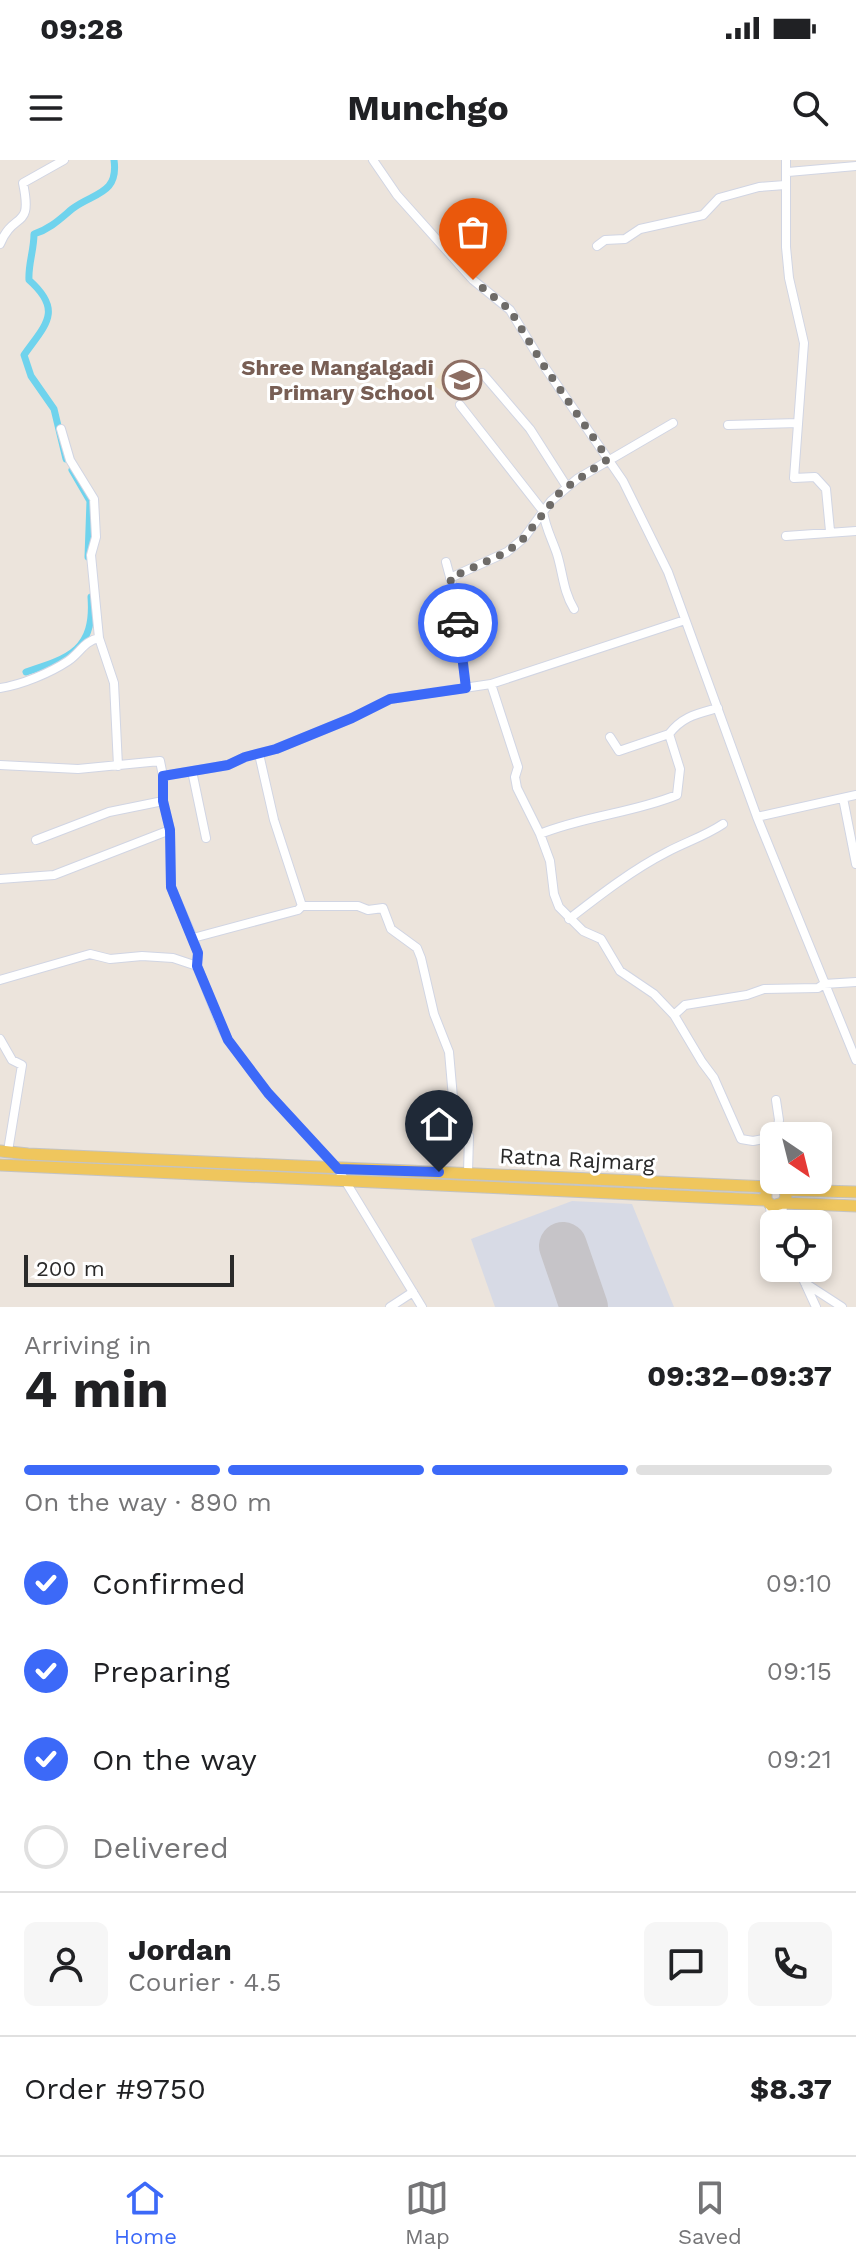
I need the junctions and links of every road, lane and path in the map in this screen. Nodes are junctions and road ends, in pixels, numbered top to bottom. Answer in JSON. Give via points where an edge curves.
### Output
{"nodes":[{"id":1,"x":64,"y":160,"type":"edge"},
{"id":2,"x":373,"y":160,"type":"edge"},
{"id":3,"x":786,"y":160,"type":"edge"},
{"id":4,"x":856,"y":166,"type":"edge"},
{"id":5,"x":788,"y":172,"type":"junction"},
{"id":6,"x":785,"y":185,"type":"junction"},
{"id":7,"x":0,"y":244,"type":"edge"},
{"id":8,"x":597,"y":246,"type":"dead end"},
{"id":9,"x":482,"y":373,"type":"dead end"},
{"id":10,"x":460,"y":405,"type":"dead end"},
{"id":11,"x":673,"y":423,"type":"dead end"},
{"id":12,"x":798,"y":423,"type":"junction"},
{"id":13,"x":728,"y":425,"type":"dead end"},
{"id":14,"x":61,"y":429,"type":"dead end"},
{"id":15,"x":608,"y":459,"type":"junction"},
{"id":16,"x":567,"y":487,"type":"junction"},
{"id":17,"x":543,"y":511,"type":"junction"},
{"id":18,"x":830,"y":531,"type":"junction"},
{"id":19,"x":856,"y":531,"type":"edge"},
{"id":20,"x":786,"y":536,"type":"dead end"},
{"id":21,"x":446,"y":562,"type":"dead end"},
{"id":22,"x":450,"y":578,"type":"junction"},
{"id":23,"x":574,"y":609,"type":"dead end"},
{"id":24,"x":685,"y":620,"type":"junction"},
{"id":25,"x":99,"y":638,"type":"junction"},
{"id":26,"x":491,"y":684,"type":"junction"},
{"id":27,"x":0,"y":688,"type":"edge"},
{"id":28,"x":466,"y":688,"type":"junction"},
{"id":29,"x":718,"y":708,"type":"junction"},
{"id":30,"x":669,"y":734,"type":"junction"},
{"id":31,"x":610,"y":737,"type":"dead end"},
{"id":32,"x":259,"y":754,"type":"junction"},
{"id":33,"x":0,"y":765,"type":"edge"},
{"id":34,"x":118,"y":766,"type":"junction"},
{"id":35,"x":192,"y":771,"type":"junction"},
{"id":36,"x":163,"y":776,"type":"junction"},
{"id":37,"x":856,"y":795,"type":"edge"},
{"id":38,"x":843,"y":798,"type":"junction"},
{"id":39,"x":163,"y":801,"type":"junction"},
{"id":40,"x":757,"y":817,"type":"junction"},
{"id":41,"x":723,"y":824,"type":"dead end"},
{"id":42,"x":170,"y":830,"type":"junction"},
{"id":43,"x":540,"y":834,"type":"junction"},
{"id":44,"x":206,"y":838,"type":"dead end"},
{"id":45,"x":36,"y":840,"type":"dead end"},
{"id":46,"x":856,"y":864,"type":"edge"},
{"id":47,"x":0,"y":879,"type":"edge"},
{"id":48,"x":302,"y":906,"type":"junction"},
{"id":49,"x":569,"y":919,"type":"junction"},
{"id":50,"x":193,"y":938,"type":"junction"},
{"id":51,"x":197,"y":966,"type":"junction"},
{"id":52,"x":0,"y":980,"type":"edge"},
{"id":53,"x":856,"y":982,"type":"edge"},
{"id":54,"x":824,"y":984,"type":"junction"},
{"id":55,"x":674,"y":1015,"type":"junction"},
{"id":56,"x":0,"y":1039,"type":"edge"},
{"id":57,"x":856,"y":1060,"type":"edge"},
{"id":58,"x":776,"y":1100,"type":"dead end"},
{"id":59,"x":779,"y":1122,"type":"edge"},
{"id":60,"x":760,"y":1140,"type":"edge"},
{"id":61,"x":4,"y":1151,"type":"edge"},
{"id":62,"x":0,"y":1165,"type":"edge"},
{"id":63,"x":338,"y":1169,"type":"junction"},
{"id":64,"x":468,"y":1173,"type":"junction"},
{"id":65,"x":345,"y":1180,"type":"junction"},
{"id":66,"x":760,"y":1188,"type":"edge"},
{"id":67,"x":832,"y":1191,"type":"edge"},
{"id":68,"x":856,"y":1192,"type":"edge"},
{"id":69,"x":766,"y":1194,"type":"edge"},
{"id":70,"x":778,"y":1194,"type":"edge"},
{"id":71,"x":801,"y":1194,"type":"edge"},
{"id":72,"x":767,"y":1201,"type":"junction"},
{"id":73,"x":856,"y":1206,"type":"edge"},
{"id":74,"x":770,"y":1210,"type":"edge"},
{"id":75,"x":805,"y":1283,"type":"joint"},
{"id":76,"x":413,"y":1292,"type":"junction"},
{"id":77,"x":390,"y":1307,"type":"edge"},
{"id":78,"x":422,"y":1307,"type":"edge"},
{"id":79,"x":816,"y":1307,"type":"edge"},
{"id":80,"x":842,"y":1307,"type":"edge"}],
"edges":[{"from":1,"to":7,"type":"street","via":[[23,183],[28,207]]},
{"from":2,"to":15,"type":"street","via":[[473,280],[510,310]]},
{"from":3,"to":5,"type":"street"},
{"from":4,"to":5,"type":"street"},
{"from":5,"to":6,"type":"street"},
{"from":6,"to":8,"type":"street","via":[[719,198],[703,215],[640,229]]},
{"from":6,"to":12,"type":"street","via":[[789,278],[804,343]]},
{"from":9,"to":16,"type":"street","via":[[530,429]]},
{"from":10,"to":17,"type":"street"},
{"from":11,"to":15,"type":"street"},
{"from":12,"to":13,"type":"street"},
{"from":12,"to":18,"type":"street","via":[[794,478],[815,477],[826,489]]},
{"from":14,"to":25,"type":"street","via":[[70,460],[94,499],[96,537],[91,555]]},
{"from":15,"to":16,"type":"street"},
{"from":15,"to":24,"type":"street","via":[[668,572]]},
{"from":16,"to":17,"type":"street"},
{"from":17,"to":22,"type":"street","via":[[507,552]]},
{"from":17,"to":23,"type":"street"},
{"from":18,"to":19,"type":"street"},
{"from":18,"to":20,"type":"street"},
{"from":21,"to":22,"type":"street"},
{"from":22,"to":28,"type":"street"},
{"from":24,"to":26,"type":"street"},
{"from":24,"to":29,"type":"street"},
{"from":25,"to":27,"type":"street","via":[[88,640],[64,664]]},
{"from":25,"to":34,"type":"street","via":[[114,683]]},
{"from":26,"to":28,"type":"street"},
{"from":26,"to":43,"type":"street","via":[[518,767],[517,788]]},
{"from":28,"to":32,"type":"street","via":[[390,699]]},
{"from":29,"to":30,"type":"street","via":[[689,715]]},
{"from":29,"to":40,"type":"street"},
{"from":30,"to":31,"type":"street","via":[[619,751]]},
{"from":30,"to":43,"type":"street","via":[[680,769],[677,795]]},
{"from":32,"to":35,"type":"street"},
{"from":32,"to":48,"type":"street"},
{"from":33,"to":34,"type":"street","via":[[51,770]]},
{"from":34,"to":36,"type":"street","via":[[160,761]]},
{"from":35,"to":36,"type":"street"},
{"from":35,"to":44,"type":"street"},
{"from":36,"to":39,"type":"street"},
{"from":37,"to":38,"type":"street"},
{"from":38,"to":40,"type":"street"},
{"from":38,"to":46,"type":"street"},
{"from":39,"to":42,"type":"street"},
{"from":39,"to":45,"type":"street","via":[[109,812]]},
{"from":40,"to":54,"type":"street"},
{"from":41,"to":49,"type":"street","via":[[666,853]]},
{"from":42,"to":47,"type":"street","via":[[54,875]]},
{"from":42,"to":50,"type":"street","via":[[171,887]]},
{"from":43,"to":49,"type":"street","via":[[554,894]]},
{"from":48,"to":50,"type":"street"},
{"from":48,"to":64,"type":"street","via":[[383,908],[391,929],[417,948],[449,1052],[454,1109],[469,1136]]},
{"from":49,"to":55,"type":"street","via":[[601,939],[620,971]]},
{"from":50,"to":51,"type":"street"},
{"from":51,"to":52,"type":"street","via":[[173,958],[110,959],[90,954]]},
{"from":51,"to":63,"type":"street","via":[[228,1040]]},
{"from":53,"to":54,"type":"street"},
{"from":54,"to":55,"type":"street","via":[[764,989],[685,1005]]},
{"from":54,"to":57,"type":"street"},
{"from":55,"to":60,"type":"street","via":[[714,1078],[741,1139]]},
{"from":56,"to":61,"type":"street","via":[[12,1060],[22,1065]]},
{"from":58,"to":59,"type":"street"},
{"from":61,"to":63,"type":"main road","name":"Ratna Rajmarg"},
{"from":62,"to":65,"type":"main road","name":"Ratna Rajmarg"},
{"from":63,"to":64,"type":"main road","name":"Ratna Rajmarg"},
{"from":63,"to":65,"type":"street"},
{"from":64,"to":66,"type":"main road","name":"Ratna Rajmarg"},
{"from":65,"to":72,"type":"main road","name":"Ratna Rajmarg"},
{"from":65,"to":76,"type":"street"},
{"from":67,"to":68,"type":"main road","name":"Ratna Rajmarg"},
{"from":69,"to":72,"type":"main road"},
{"from":70,"to":72,"type":"main road","name":"Ratna Rajmarg","via":[[777,1206]]},
{"from":71,"to":73,"type":"main road","name":"Ratna Rajmarg"},
{"from":72,"to":74,"type":"street"},
{"from":75,"to":79,"type":"street"},
{"from":75,"to":80,"type":"street"},
{"from":76,"to":77,"type":"street"},
{"from":76,"to":78,"type":"street"}]}
